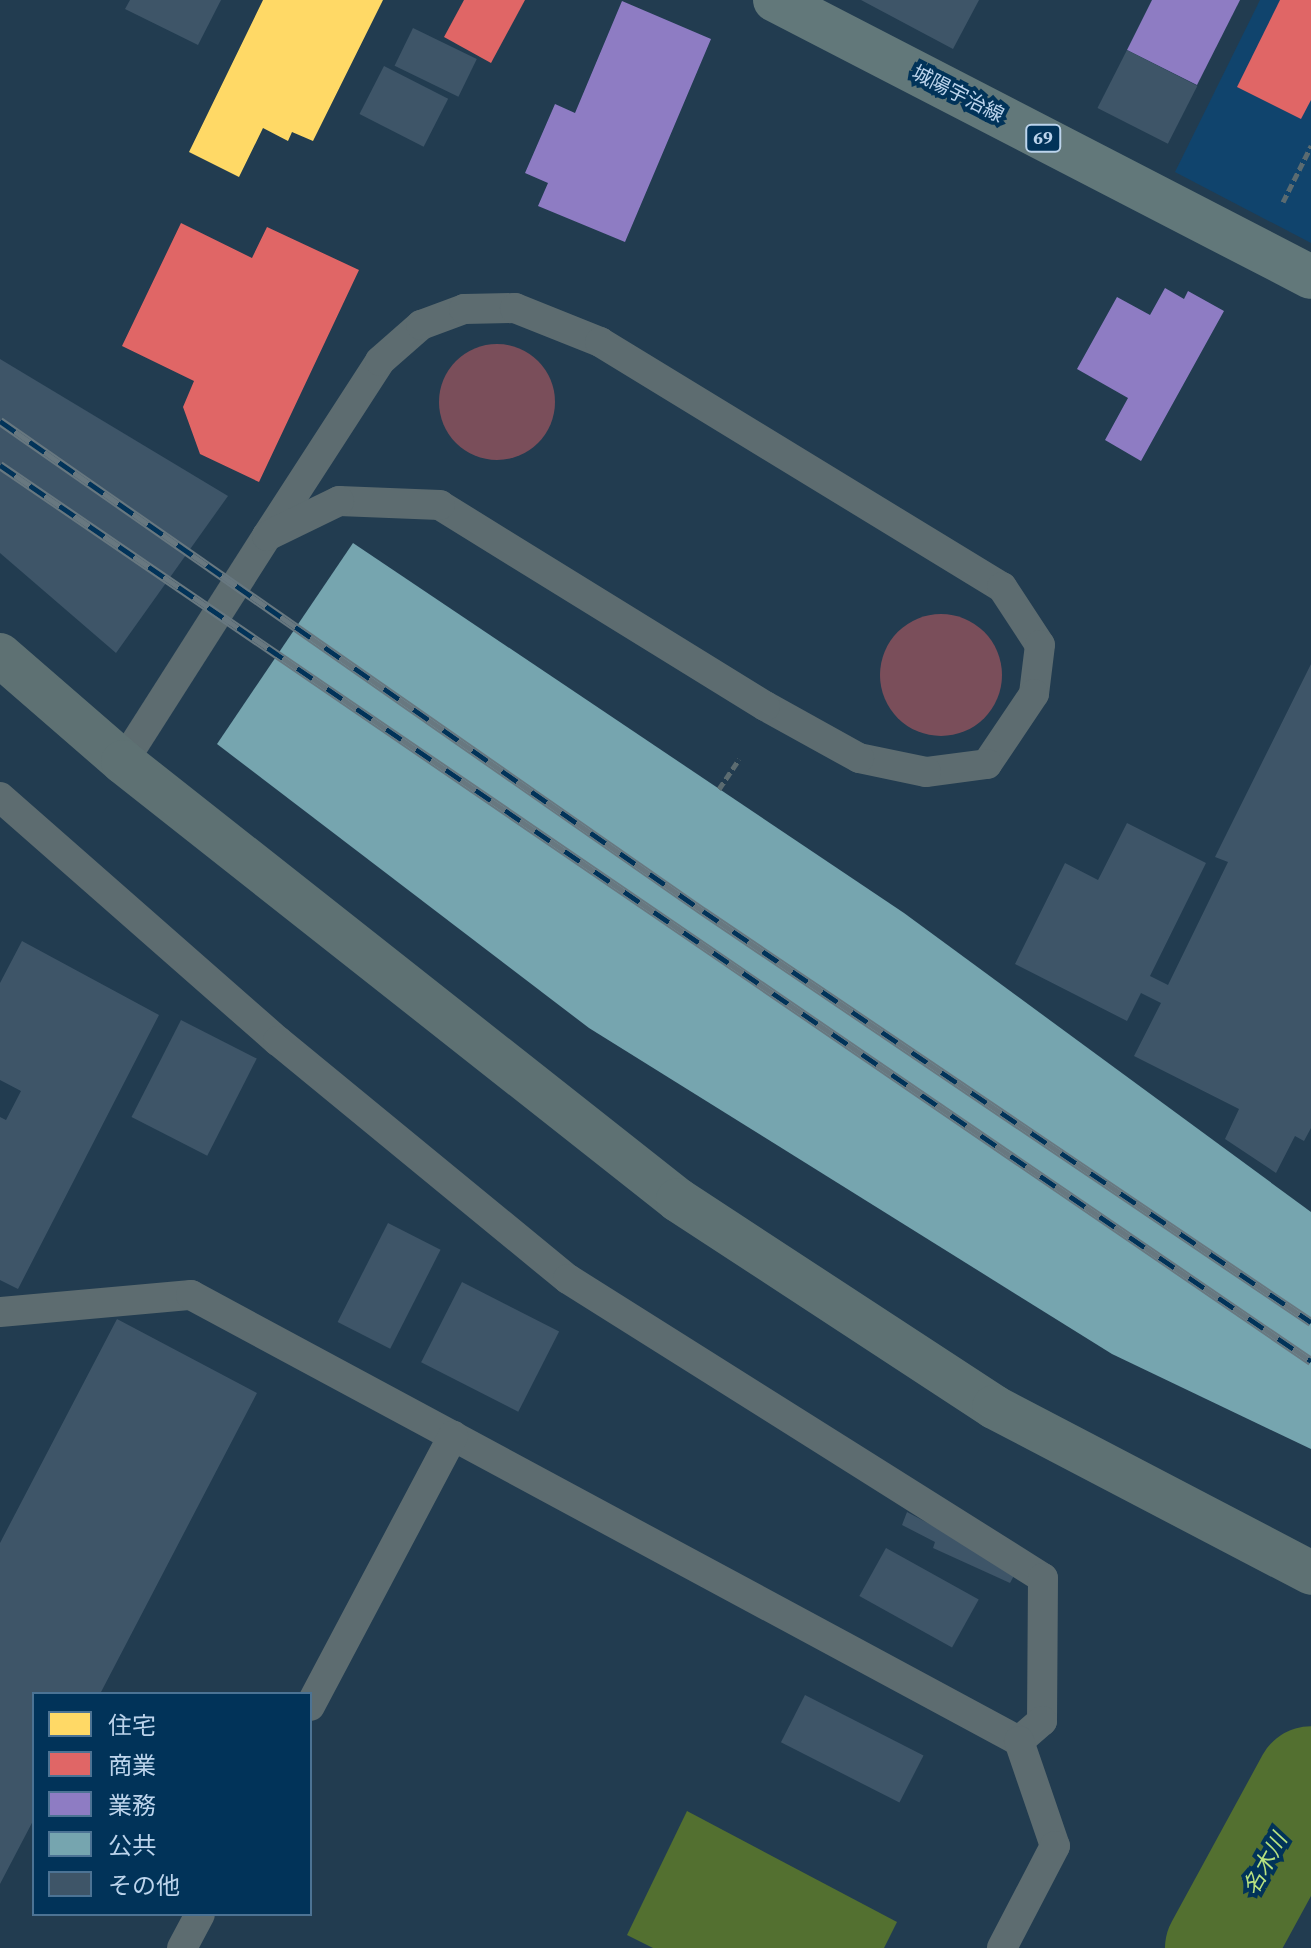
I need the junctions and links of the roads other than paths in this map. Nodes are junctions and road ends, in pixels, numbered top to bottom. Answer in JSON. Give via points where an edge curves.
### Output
{"nodes":[{"id":1,"x":775,"y":0,"type":"edge"},
{"id":2,"x":1311,"y":277,"type":"edge"},
{"id":3,"x":267,"y":536,"type":"junction"},
{"id":4,"x":0,"y":655,"type":"edge"},
{"id":5,"x":123,"y":762,"type":"junction"},
{"id":6,"x":0,"y":797,"type":"edge"},
{"id":7,"x":0,"y":1312,"type":"edge"},
{"id":8,"x":453,"y":1436,"type":"junction"},
{"id":9,"x":1311,"y":1573,"type":"edge"},
{"id":10,"x":312,"y":1702,"type":"edge"},
{"id":11,"x":1019,"y":1741,"type":"junction"},
{"id":12,"x":199,"y":1916,"type":"edge"},
{"id":13,"x":182,"y":1948,"type":"edge"},
{"id":14,"x":1002,"y":1948,"type":"edge"}],
"edges":[{"from":1,"to":2,"type":"main road","name":"城陽宇治線","number":"69"},
{"from":3,"to":3,"type":"lane","via":[[380,361],[421,325],[464,309],[515,308],[600,342],[1002,587],[1040,645],[1034,694],[987,764],[926,772],[859,758],[765,706],[440,505],[339,501]]},
{"from":3,"to":5,"type":"lane"},
{"from":4,"to":5,"type":"street"},
{"from":5,"to":9,"type":"street","via":[[678,1200],[994,1407]]},
{"from":6,"to":11,"type":"lane","via":[[278,1041],[568,1279],[1043,1578],[1042,1721]]},
{"from":7,"to":8,"type":"lane","via":[[191,1295]]},
{"from":8,"to":10,"type":"lane"},
{"from":8,"to":11,"type":"lane"},
{"from":11,"to":14,"type":"lane","via":[[1055,1846]]},
{"from":12,"to":13,"type":"lane"}]}
